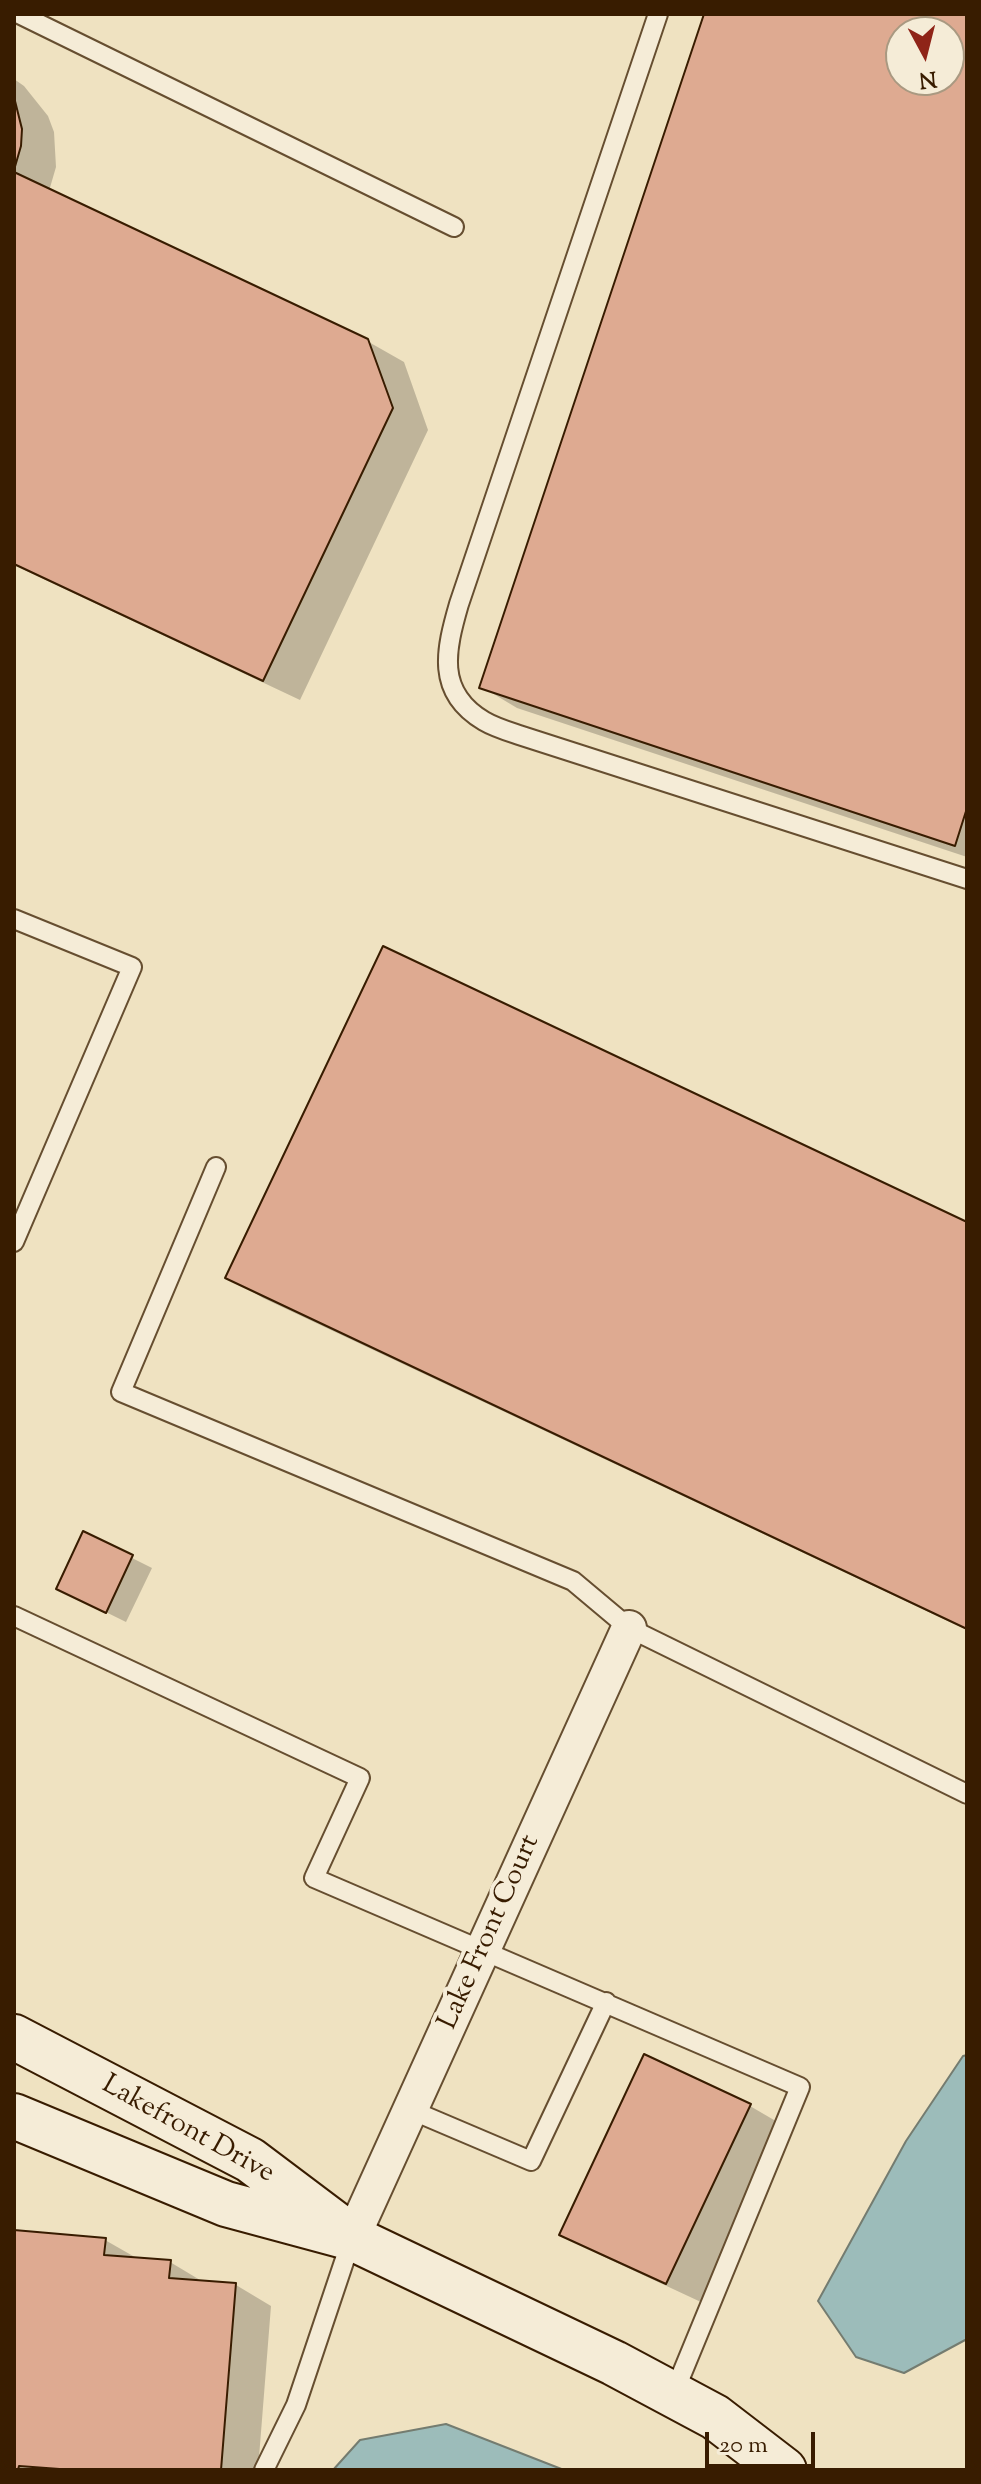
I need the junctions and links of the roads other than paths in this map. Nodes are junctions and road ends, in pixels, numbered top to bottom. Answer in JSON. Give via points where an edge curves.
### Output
{"nodes":[{"id":1,"x":19,"y":14,"type":"edge"},
{"id":2,"x":658,"y":14,"type":"edge"},
{"id":3,"x":454,"y":227,"type":"dead end"},
{"id":4,"x":967,"y":879,"type":"edge"},
{"id":5,"x":14,"y":919,"type":"edge"},
{"id":6,"x":216,"y":1167,"type":"dead end"},
{"id":7,"x":14,"y":1242,"type":"edge"},
{"id":8,"x":14,"y":1616,"type":"edge"},
{"id":9,"x":629,"y":1628,"type":"junction"},
{"id":10,"x":967,"y":1794,"type":"edge"},
{"id":11,"x":483,"y":1949,"type":"junction"},
{"id":12,"x":606,"y":2002,"type":"junction"},
{"id":13,"x":14,"y":2037,"type":"edge"},
{"id":14,"x":411,"y":2110,"type":"junction"},
{"id":15,"x":14,"y":2116,"type":"edge"},
{"id":16,"x":352,"y":2238,"type":"junction"},
{"id":17,"x":673,"y":2395,"type":"junction"},
{"id":18,"x":770,"y":2466,"type":"edge"},
{"id":19,"x":264,"y":2470,"type":"edge"}],
"edges":[{"from":1,"to":3,"type":"lane"},
{"from":2,"to":4,"type":"lane","via":[[459,604],[447,659],[449,682],[483,721],[519,735]]},
{"from":5,"to":7,"type":"lane","via":[[132,967]]},
{"from":6,"to":9,"type":"lane","via":[[121,1392],[573,1581]]},
{"from":8,"to":11,"type":"lane","via":[[360,1778],[314,1878]]},
{"from":9,"to":10,"type":"lane"},
{"from":9,"to":11,"type":"street","name":"Lake Front Court"},
{"from":11,"to":12,"type":"lane"},
{"from":11,"to":14,"type":"street","name":"Lake Front Court"},
{"from":12,"to":14,"type":"lane","via":[[531,2161]]},
{"from":12,"to":17,"type":"lane","via":[[800,2087]]},
{"from":13,"to":16,"type":"street","name":"Lakefront Drive","via":[[250,2160]]},
{"from":14,"to":16,"type":"street","name":"Lake Front Court"},
{"from":15,"to":16,"type":"street","name":"Lakefront Drive","via":[[226,2204]]},
{"from":16,"to":17,"type":"street","name":"Lakefront Drive"},
{"from":16,"to":19,"type":"lane","via":[[296,2405]]},
{"from":17,"to":18,"type":"street","name":"Lakefront Drive","via":[[715,2417]]}]}
